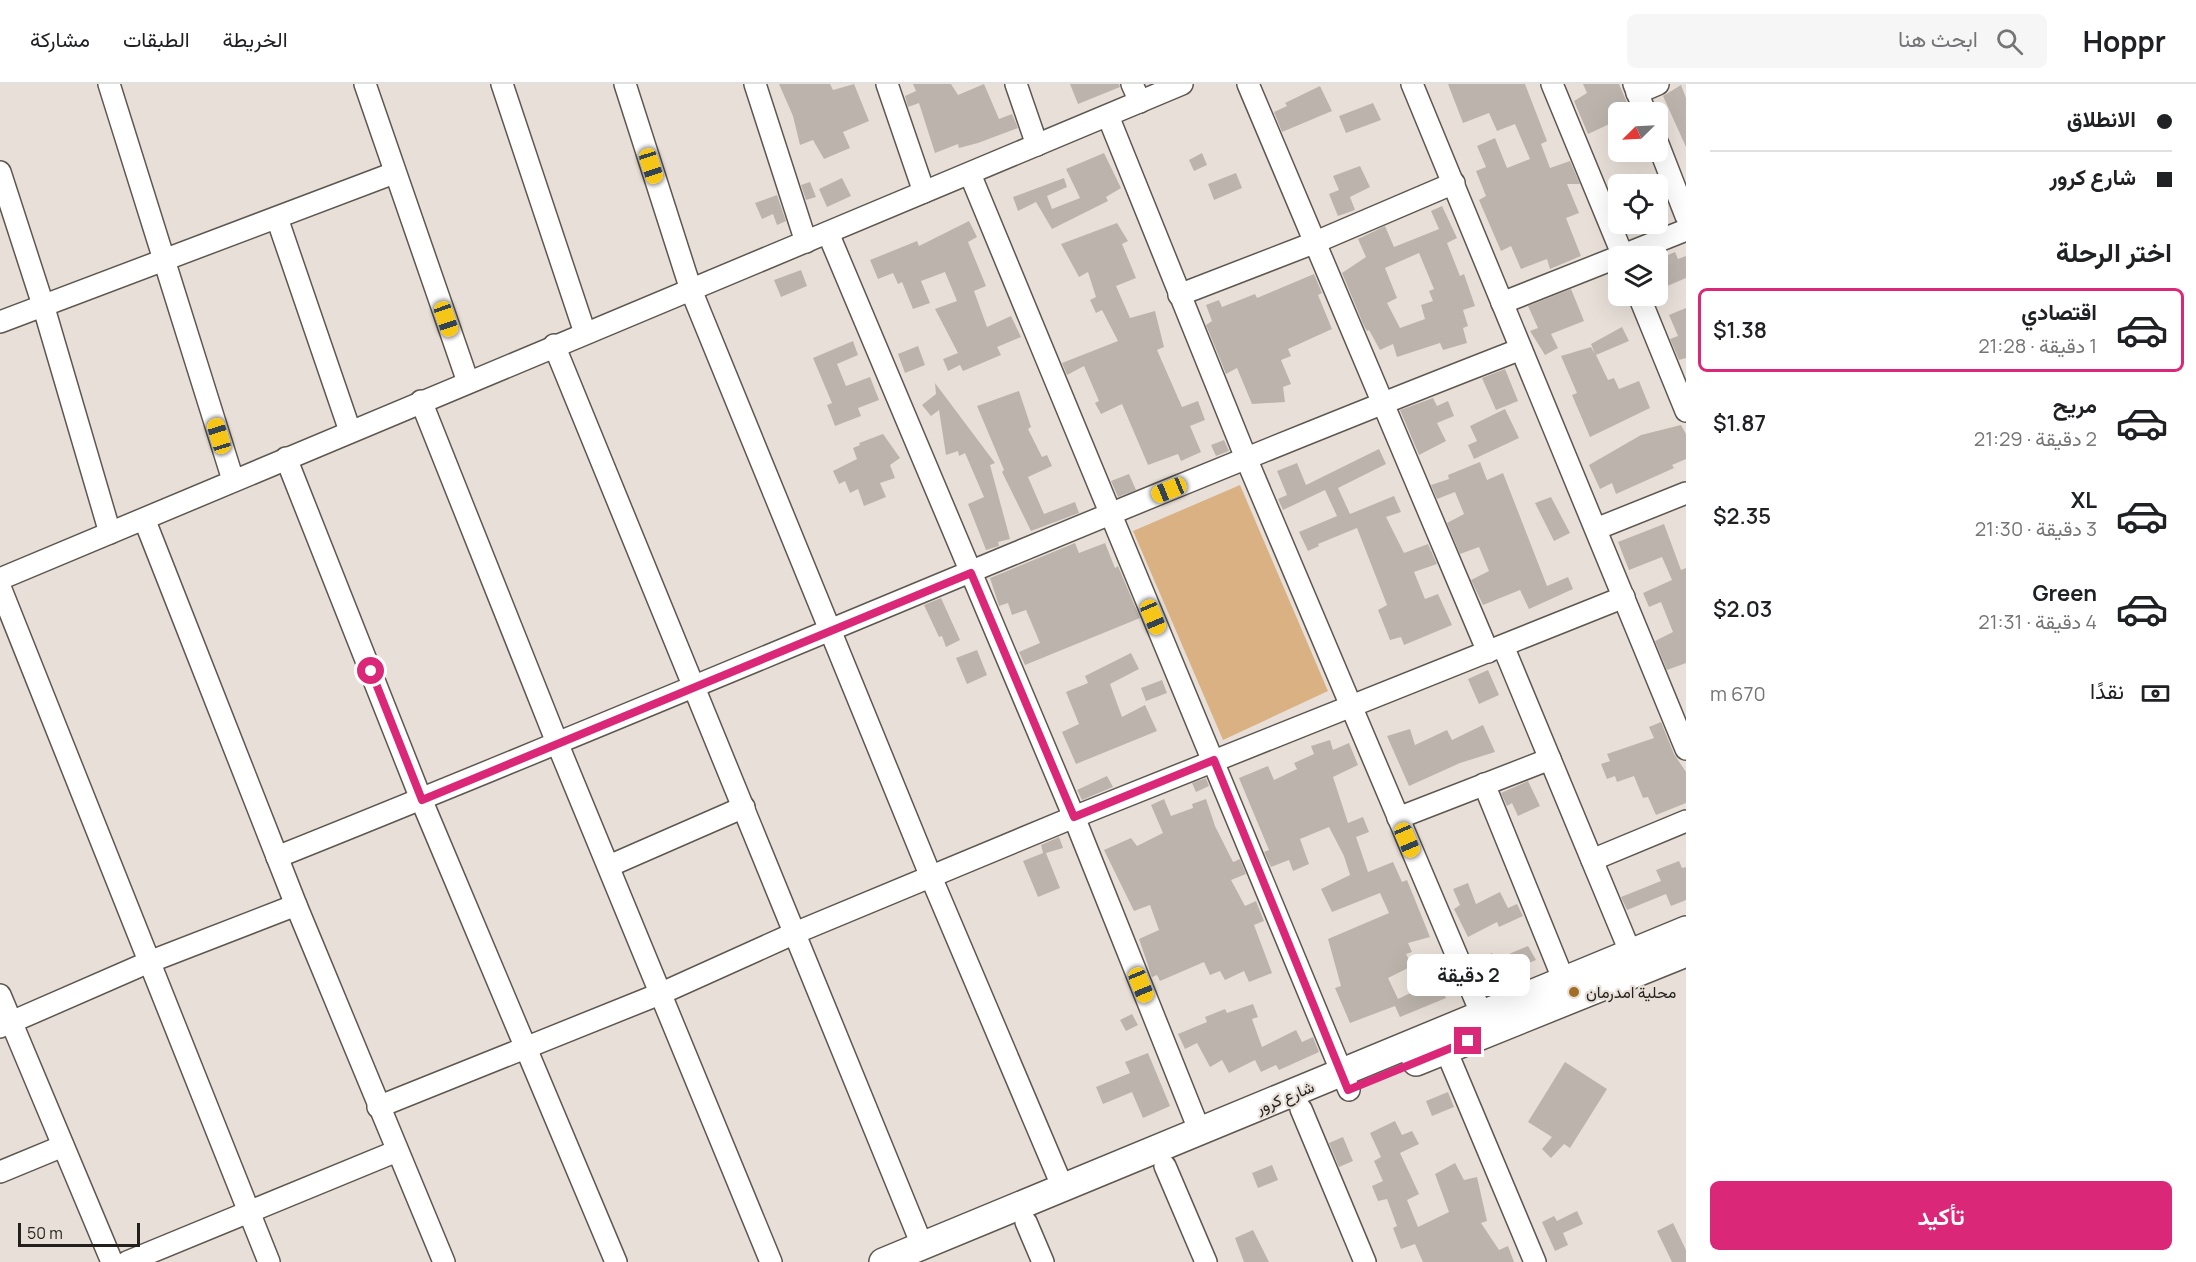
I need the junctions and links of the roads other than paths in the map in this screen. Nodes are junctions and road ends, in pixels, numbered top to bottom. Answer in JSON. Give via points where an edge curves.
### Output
{"nodes":[{"id":1,"x":109,"y":84,"type":"edge"},
{"id":2,"x":365,"y":84,"type":"edge"},
{"id":3,"x":502,"y":84,"type":"edge"},
{"id":4,"x":625,"y":84,"type":"edge"},
{"id":5,"x":755,"y":84,"type":"edge"},
{"id":6,"x":887,"y":84,"type":"edge"},
{"id":7,"x":1016,"y":84,"type":"edge"},
{"id":8,"x":1182,"y":84,"type":"edge"},
{"id":9,"x":1248,"y":84,"type":"edge"},
{"id":10,"x":1412,"y":84,"type":"edge"},
{"id":11,"x":1552,"y":84,"type":"edge"},
{"id":12,"x":1658,"y":84,"type":"edge"},
{"id":13,"x":1136,"y":93,"type":"edge"},
{"id":14,"x":1639,"y":96,"type":"edge"},
{"id":15,"x":1108,"y":116,"type":"junction"},
{"id":16,"x":1037,"y":145,"type":"junction"},
{"id":17,"x":1665,"y":162,"type":"edge"},
{"id":18,"x":0,"y":172,"type":"edge"},
{"id":19,"x":394,"y":173,"type":"junction"},
{"id":20,"x":970,"y":174,"type":"junction"},
{"id":21,"x":1454,"y":183,"type":"junction"},
{"id":22,"x":924,"y":192,"type":"junction"},
{"id":23,"x":1686,"y":216,"type":"edge"},
{"id":24,"x":277,"y":218,"type":"junction"},
{"id":25,"x":1686,"y":230,"type":"edge"},
{"id":26,"x":828,"y":233,"type":"junction"},
{"id":27,"x":806,"y":242,"type":"junction"},
{"id":28,"x":1316,"y":242,"type":"junction"},
{"id":29,"x":1617,"y":246,"type":"edge"},
{"id":30,"x":1647,"y":246,"type":"edge"},
{"id":31,"x":164,"y":259,"type":"junction"},
{"id":32,"x":1608,"y":262,"type":"edge"},
{"id":33,"x":691,"y":290,"type":"junction"},
{"id":34,"x":1179,"y":295,"type":"junction"},
{"id":35,"x":1502,"y":303,"type":"junction"},
{"id":36,"x":1643,"y":306,"type":"edge"},
{"id":37,"x":44,"y":308,"type":"junction"},
{"id":38,"x":0,"y":322,"type":"edge"},
{"id":39,"x":585,"y":333,"type":"junction"},
{"id":40,"x":554,"y":345,"type":"junction"},
{"id":41,"x":1521,"y":349,"type":"junction"},
{"id":42,"x":468,"y":382,"type":"junction"},
{"id":43,"x":421,"y":401,"type":"junction"},
{"id":44,"x":1382,"y":403,"type":"junction"},
{"id":45,"x":1686,"y":411,"type":"edge"},
{"id":46,"x":350,"y":431,"type":"junction"},
{"id":47,"x":286,"y":458,"type":"junction"},
{"id":48,"x":1246,"y":458,"type":"junction"},
{"id":49,"x":233,"y":480,"type":"junction"},
{"id":50,"x":1686,"y":493,"type":"edge"},
{"id":51,"x":1110,"y":514,"type":"junction"},
{"id":52,"x":145,"y":521,"type":"junction"},
{"id":53,"x":1596,"y":529,"type":"junction"},
{"id":54,"x":110,"y":533,"type":"junction"},
{"id":55,"x":971,"y":573,"type":"junction"},
{"id":56,"x":0,"y":579,"type":"edge"},
{"id":57,"x":0,"y":587,"type":"edge"},
{"id":58,"x":1624,"y":597,"type":"junction"},
{"id":59,"x":830,"y":632,"type":"junction"},
{"id":60,"x":1495,"y":649,"type":"junction"},
{"id":61,"x":695,"y":688,"type":"junction"},
{"id":62,"x":1350,"y":707,"type":"junction"},
{"id":63,"x":558,"y":745,"type":"junction"},
{"id":64,"x":1686,"y":749,"type":"edge"},
{"id":65,"x":1550,"y":759,"type":"junction"},
{"id":66,"x":1214,"y":760,"type":"junction"},
{"id":67,"x":1484,"y":784,"type":"junction"},
{"id":68,"x":422,"y":800,"type":"junction"},
{"id":69,"x":744,"y":807,"type":"junction"},
{"id":70,"x":1074,"y":817,"type":"junction"},
{"id":71,"x":1398,"y":818,"type":"junction"},
{"id":72,"x":1686,"y":821,"type":"edge"},
{"id":73,"x":277,"y":857,"type":"junction"},
{"id":74,"x":1592,"y":860,"type":"junction"},
{"id":75,"x":609,"y":866,"type":"junction"},
{"id":76,"x":931,"y":877,"type":"junction"},
{"id":77,"x":296,"y":905,"type":"junction"},
{"id":78,"x":1686,"y":930,"type":"edge"},
{"id":79,"x":795,"y":933,"type":"junction"},
{"id":80,"x":1686,"y":953,"type":"edge"},
{"id":81,"x":1631,"y":954,"type":"junction"},
{"id":82,"x":149,"y":963,"type":"junction"},
{"id":83,"x":1610,"y":973,"type":"junction"},
{"id":84,"x":1564,"y":981,"type":"junction"},
{"id":85,"x":662,"y":993,"type":"junction"},
{"id":86,"x":0,"y":995,"type":"edge"},
{"id":87,"x":1486,"y":1023,"type":"junction"},
{"id":88,"x":5,"y":1024,"type":"edge"},
{"id":89,"x":1442,"y":1041,"type":"junction"},
{"id":90,"x":525,"y":1049,"type":"junction"},
{"id":91,"x":1345,"y":1081,"type":"junction"},
{"id":92,"x":378,"y":1107,"type":"junction"},
{"id":93,"x":1301,"y":1109,"type":"junction"},
{"id":94,"x":1200,"y":1132,"type":"junction"},
{"id":95,"x":63,"y":1146,"type":"junction"},
{"id":96,"x":397,"y":1151,"type":"junction"},
{"id":97,"x":1165,"y":1166,"type":"junction"},
{"id":98,"x":0,"y":1172,"type":"edge"},
{"id":99,"x":1063,"y":1188,"type":"junction"},
{"id":100,"x":248,"y":1214,"type":"junction"},
{"id":101,"x":1026,"y":1222,"type":"junction"},
{"id":102,"x":926,"y":1253,"type":"edge"},
{"id":103,"x":112,"y":1262,"type":"edge"},
{"id":104,"x":128,"y":1262,"type":"edge"},
{"id":105,"x":269,"y":1262,"type":"edge"},
{"id":106,"x":444,"y":1262,"type":"edge"},
{"id":107,"x":616,"y":1262,"type":"edge"},
{"id":108,"x":771,"y":1262,"type":"edge"},
{"id":109,"x":883,"y":1262,"type":"edge"},
{"id":110,"x":1043,"y":1262,"type":"edge"},
{"id":111,"x":1206,"y":1262,"type":"edge"},
{"id":112,"x":1365,"y":1262,"type":"edge"},
{"id":113,"x":1535,"y":1262,"type":"edge"}],
"edges":[{"from":1,"to":31,"type":"street"},
{"from":2,"to":19,"type":"street"},
{"from":3,"to":39,"type":"street"},
{"from":4,"to":33,"type":"street"},
{"from":5,"to":27,"type":"street"},
{"from":6,"to":22,"type":"street"},
{"from":7,"to":16,"type":"street"},
{"from":8,"to":13,"type":"street"},
{"from":9,"to":28,"type":"street"},
{"from":10,"to":21,"type":"street"},
{"from":11,"to":29,"type":"street"},
{"from":12,"to":14,"type":"street"},
{"from":13,"to":15,"type":"street"},
{"from":15,"to":16,"type":"street"},
{"from":15,"to":34,"type":"street"},
{"from":16,"to":20,"type":"street"},
{"from":17,"to":23,"type":"street"},
{"from":18,"to":37,"type":"street"},
{"from":19,"to":24,"type":"street"},
{"from":19,"to":42,"type":"street"},
{"from":20,"to":22,"type":"street"},
{"from":20,"to":51,"type":"street"},
{"from":21,"to":28,"type":"street"},
{"from":21,"to":35,"type":"street"},
{"from":22,"to":26,"type":"street"},
{"from":24,"to":31,"type":"street"},
{"from":24,"to":46,"type":"street"},
{"from":25,"to":30,"type":"street"},
{"from":26,"to":27,"type":"street"},
{"from":26,"to":55,"type":"street"},
{"from":27,"to":33,"type":"street"},
{"from":28,"to":34,"type":"street"},
{"from":28,"to":44,"type":"street"},
{"from":31,"to":37,"type":"street"},
{"from":31,"to":49,"type":"street"},
{"from":32,"to":35,"type":"street"},
{"from":33,"to":39,"type":"street"},
{"from":33,"to":59,"type":"street"},
{"from":34,"to":48,"type":"street"},
{"from":35,"to":41,"type":"street"},
{"from":36,"to":45,"type":"street"},
{"from":37,"to":38,"type":"street"},
{"from":37,"to":54,"type":"street"},
{"from":39,"to":40,"type":"street"},
{"from":40,"to":42,"type":"street"},
{"from":40,"to":61,"type":"street"},
{"from":41,"to":44,"type":"street"},
{"from":41,"to":53,"type":"street"},
{"from":42,"to":43,"type":"street"},
{"from":43,"to":46,"type":"street"},
{"from":43,"to":63,"type":"street"},
{"from":44,"to":48,"type":"street"},
{"from":44,"to":60,"type":"street"},
{"from":46,"to":47,"type":"street"},
{"from":47,"to":49,"type":"street"},
{"from":47,"to":68,"type":"street"},
{"from":48,"to":51,"type":"street"},
{"from":48,"to":62,"type":"street"},
{"from":49,"to":52,"type":"street"},
{"from":50,"to":53,"type":"street"},
{"from":51,"to":55,"type":"street"},
{"from":51,"to":66,"type":"street"},
{"from":52,"to":54,"type":"street"},
{"from":52,"to":73,"type":"street"},
{"from":53,"to":58,"type":"street"},
{"from":54,"to":56,"type":"street"},
{"from":55,"to":59,"type":"street"},
{"from":55,"to":70,"type":"street"},
{"from":57,"to":82,"type":"street"},
{"from":58,"to":60,"type":"street"},
{"from":58,"to":64,"type":"street"},
{"from":59,"to":61,"type":"street"},
{"from":59,"to":76,"type":"street"},
{"from":60,"to":62,"type":"street"},
{"from":60,"to":65,"type":"street"},
{"from":61,"to":63,"type":"street"},
{"from":61,"to":69,"type":"street"},
{"from":62,"to":66,"type":"street"},
{"from":62,"to":71,"type":"street"},
{"from":63,"to":68,"type":"street"},
{"from":63,"to":75,"type":"street"},
{"from":65,"to":67,"type":"street"},
{"from":65,"to":74,"type":"street"},
{"from":66,"to":70,"type":"street"},
{"from":66,"to":91,"type":"street"},
{"from":67,"to":71,"type":"street"},
{"from":67,"to":84,"type":"street"},
{"from":68,"to":73,"type":"street"},
{"from":68,"to":90,"type":"street"},
{"from":69,"to":75,"type":"street"},
{"from":69,"to":79,"type":"street"},
{"from":70,"to":76,"type":"street"},
{"from":70,"to":94,"type":"street"},
{"from":71,"to":87,"type":"street"},
{"from":72,"to":74,"type":"street"},
{"from":73,"to":77,"type":"street"},
{"from":74,"to":81,"type":"street"},
{"from":75,"to":85,"type":"street"},
{"from":76,"to":79,"type":"street"},
{"from":76,"to":99,"type":"street"},
{"from":77,"to":82,"type":"street"},
{"from":77,"to":92,"type":"street"},
{"from":78,"to":81,"type":"main road","name":"شارع كرور"},
{"from":79,"to":85,"type":"street"},
{"from":79,"to":102,"type":"street"},
{"from":80,"to":83,"type":"main road","name":"شارع كرور"},
{"from":81,"to":83,"type":"main road","name":"شارع كرور"},
{"from":82,"to":88,"type":"street"},
{"from":82,"to":100,"type":"street"},
{"from":83,"to":84,"type":"main road","name":"شارع كرور"},
{"from":83,"to":87,"type":"main road","name":"شارع كرور"},
{"from":84,"to":87,"type":"main road","name":"شارع كرور"},
{"from":85,"to":90,"type":"street"},
{"from":85,"to":108,"type":"street"},
{"from":86,"to":88,"type":"street"},
{"from":87,"to":89,"type":"main road","name":"شارع كرور"},
{"from":88,"to":95,"type":"street"},
{"from":89,"to":91,"type":"main road","name":"شارع كرور"},
{"from":89,"to":113,"type":"street"},
{"from":90,"to":92,"type":"street"},
{"from":90,"to":107,"type":"street"},
{"from":91,"to":93,"type":"main road","name":"شارع كرور"},
{"from":91,"to":94,"type":"main road","name":"شارع كرور"},
{"from":92,"to":96,"type":"street"},
{"from":93,"to":97,"type":"main road","name":"شارع كرور"},
{"from":93,"to":112,"type":"street"},
{"from":94,"to":99,"type":"main road","name":"شارع كرور"},
{"from":95,"to":98,"type":"street"},
{"from":95,"to":103,"type":"street"},
{"from":96,"to":100,"type":"street"},
{"from":96,"to":106,"type":"street"},
{"from":97,"to":101,"type":"main road","name":"شارع كرور"},
{"from":97,"to":111,"type":"street"},
{"from":99,"to":102,"type":"main road","name":"شارع كرور"},
{"from":100,"to":104,"type":"street"},
{"from":100,"to":105,"type":"street"},
{"from":101,"to":102,"type":"main road","name":"شارع كرور"},
{"from":101,"to":110,"type":"street"},
{"from":102,"to":109,"type":"main road","name":"شارع كرور"}]}
